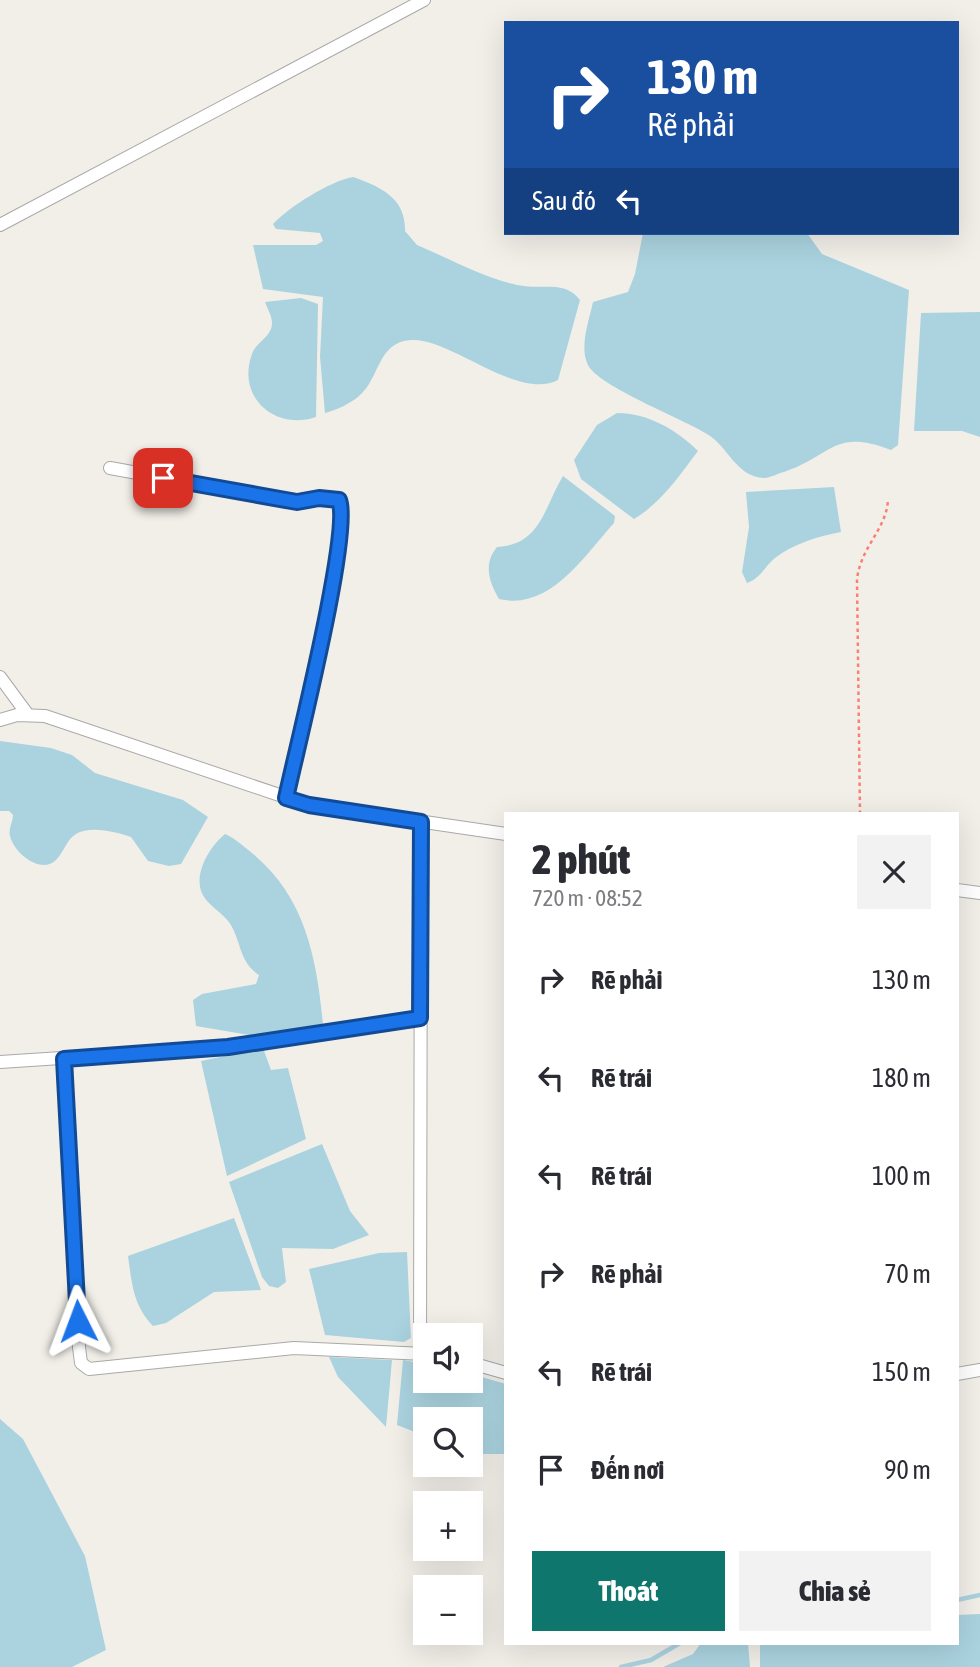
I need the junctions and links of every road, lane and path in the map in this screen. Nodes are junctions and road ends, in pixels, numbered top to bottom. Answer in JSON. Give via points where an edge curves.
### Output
{"nodes":[{"id":1,"x":424,"y":0,"type":"edge"},
{"id":2,"x":0,"y":225,"type":"edge"},
{"id":3,"x":110,"y":468,"type":"dead end"},
{"id":4,"x":888,"y":499,"type":"dead end"},
{"id":5,"x":0,"y":677,"type":"edge"},
{"id":6,"x":28,"y":715,"type":"junction"},
{"id":7,"x":0,"y":720,"type":"edge"},
{"id":8,"x":286,"y":798,"type":"junction"},
{"id":9,"x":860,"y":812,"type":"edge"},
{"id":10,"x":421,"y":822,"type":"junction"},
{"id":11,"x":504,"y":834,"type":"edge"},
{"id":12,"x":959,"y":890,"type":"edge"},
{"id":13,"x":980,"y":893,"type":"edge"},
{"id":14,"x":420,"y":1018,"type":"junction"},
{"id":15,"x":64,"y":1059,"type":"junction"},
{"id":16,"x":0,"y":1062,"type":"edge"},
{"id":17,"x":423,"y":1323,"type":"edge"},
{"id":18,"x":413,"y":1354,"type":"edge"},
{"id":19,"x":483,"y":1366,"type":"edge"},
{"id":20,"x":980,"y":1370,"type":"edge"},
{"id":21,"x":504,"y":1372,"type":"edge"},
{"id":22,"x":959,"y":1374,"type":"edge"}],
"edges":[{"from":1,"to":2,"type":"street"},
{"from":3,"to":8,"type":"street","via":[[297,502],[339,500],[343,517],[327,607]]},
{"from":4,"to":9,"type":"path","via":[[887,515],[866,547],[857,579]]},
{"from":5,"to":6,"type":"street"},
{"from":6,"to":7,"type":"street"},
{"from":6,"to":8,"type":"street","via":[[45,716]]},
{"from":8,"to":10,"type":"street"},
{"from":10,"to":11,"type":"street"},
{"from":10,"to":14,"type":"street"},
{"from":12,"to":13,"type":"street"},
{"from":14,"to":15,"type":"street","via":[[228,1047]]},
{"from":14,"to":17,"type":"street"},
{"from":15,"to":16,"type":"street"},
{"from":15,"to":18,"type":"street","via":[[81,1363],[89,1369],[293,1348]]},
{"from":19,"to":21,"type":"street"},
{"from":20,"to":22,"type":"street"}]}
